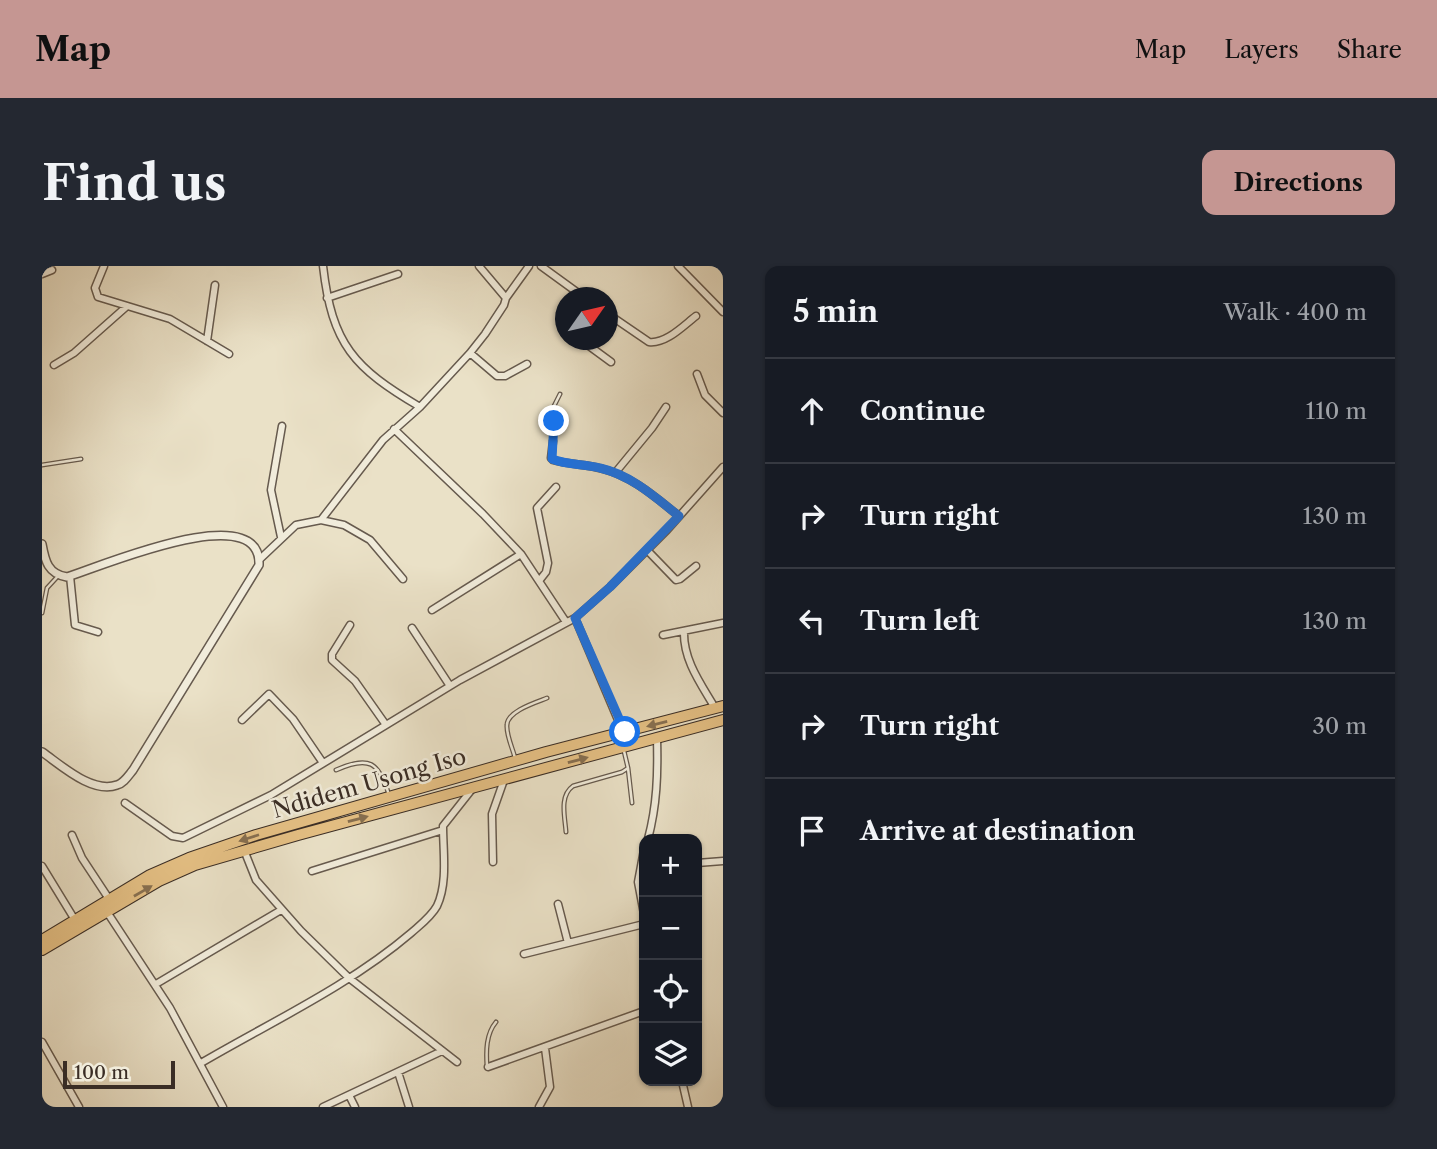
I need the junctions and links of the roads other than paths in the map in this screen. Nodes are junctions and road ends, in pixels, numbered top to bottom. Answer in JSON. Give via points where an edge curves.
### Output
{"nodes":[{"id":1,"x":104,"y":266,"type":"edge"},
{"id":2,"x":323,"y":266,"type":"edge"},
{"id":3,"x":479,"y":266,"type":"edge"},
{"id":4,"x":529,"y":266,"type":"edge"},
{"id":5,"x":541,"y":266,"type":"edge"},
{"id":6,"x":678,"y":266,"type":"edge"},
{"id":7,"x":52,"y":270,"type":"dead end"},
{"id":8,"x":42,"y":274,"type":"edge"},
{"id":9,"x":398,"y":274,"type":"dead end"},
{"id":10,"x":215,"y":285,"type":"dead end"},
{"id":11,"x":570,"y":287,"type":"edge"},
{"id":12,"x":506,"y":298,"type":"junction"},
{"id":13,"x":327,"y":299,"type":"junction"},
{"id":14,"x":126,"y":307,"type":"junction"},
{"id":15,"x":723,"y":312,"type":"edge"},
{"id":16,"x":696,"y":316,"type":"dead end"},
{"id":17,"x":618,"y":321,"type":"edge"},
{"id":18,"x":207,"y":341,"type":"junction"},
{"id":19,"x":595,"y":350,"type":"edge"},
{"id":20,"x":470,"y":353,"type":"junction"},
{"id":21,"x":229,"y":354,"type":"dead end"},
{"id":22,"x":611,"y":362,"type":"dead end"},
{"id":23,"x":527,"y":364,"type":"dead end"},
{"id":24,"x":54,"y":365,"type":"dead end"},
{"id":25,"x":696,"y":374,"type":"dead end"},
{"id":26,"x":560,"y":394,"type":"dead end"},
{"id":27,"x":420,"y":407,"type":"junction"},
{"id":28,"x":666,"y":407,"type":"dead end"},
{"id":29,"x":723,"y":413,"type":"edge"},
{"id":30,"x":282,"y":426,"type":"dead end"},
{"id":31,"x":394,"y":429,"type":"junction"},
{"id":32,"x":553,"y":441,"type":"joint"},
{"id":33,"x":81,"y":459,"type":"dead end"},
{"id":34,"x":42,"y":465,"type":"edge"},
{"id":35,"x":723,"y":467,"type":"edge"},
{"id":36,"x":615,"y":473,"type":"junction"},
{"id":37,"x":556,"y":487,"type":"dead end"},
{"id":38,"x":679,"y":516,"type":"junction"},
{"id":39,"x":321,"y":520,"type":"junction"},
{"id":40,"x":281,"y":537,"type":"junction"},
{"id":41,"x":42,"y":544,"type":"edge"},
{"id":42,"x":647,"y":550,"type":"junction"},
{"id":43,"x":521,"y":554,"type":"junction"},
{"id":44,"x":260,"y":559,"type":"junction"},
{"id":45,"x":696,"y":566,"type":"dead end"},
{"id":46,"x":59,"y":575,"type":"junction"},
{"id":47,"x":70,"y":576,"type":"junction"},
{"id":48,"x":403,"y":579,"type":"dead end"},
{"id":49,"x":539,"y":581,"type":"junction"},
{"id":50,"x":432,"y":610,"type":"dead end"},
{"id":51,"x":42,"y":613,"type":"edge"},
{"id":52,"x":575,"y":618,"type":"junction"},
{"id":53,"x":566,"y":622,"type":"junction"},
{"id":54,"x":723,"y":623,"type":"edge"},
{"id":55,"x":350,"y":625,"type":"dead end"},
{"id":56,"x":412,"y":628,"type":"dead end"},
{"id":57,"x":684,"y":631,"type":"junction"},
{"id":58,"x":98,"y":632,"type":"dead end"},
{"id":59,"x":663,"y":635,"type":"dead end"},
{"id":60,"x":450,"y":686,"type":"junction"},
{"id":61,"x":547,"y":698,"type":"dead end"},
{"id":62,"x":719,"y":707,"type":"edge"},
{"id":63,"x":242,"y":720,"type":"dead end"},
{"id":64,"x":723,"y":720,"type":"edge"},
{"id":65,"x":386,"y":725,"type":"junction"},
{"id":66,"x":625,"y":732,"type":"junction"},
{"id":67,"x":657,"y":738,"type":"junction"},
{"id":68,"x":626,"y":747,"type":"junction"},
{"id":69,"x":42,"y":751,"type":"edge"},
{"id":70,"x":516,"y":761,"type":"junction"},
{"id":71,"x":323,"y":762,"type":"junction"},
{"id":72,"x":628,"y":768,"type":"junction"},
{"id":73,"x":336,"y":770,"type":"dead end"},
{"id":74,"x":505,"y":780,"type":"junction"},
{"id":75,"x":472,"y":789,"type":"junction"},
{"id":76,"x":389,"y":797,"type":"junction"},
{"id":77,"x":125,"y":803,"type":"dead end"},
{"id":78,"x":632,"y":803,"type":"dead end"},
{"id":79,"x":443,"y":830,"type":"junction"},
{"id":80,"x":566,"y":832,"type":"dead end"},
{"id":81,"x":649,"y":834,"type":"edge"},
{"id":82,"x":72,"y":835,"type":"dead end"},
{"id":83,"x":244,"y":850,"type":"junction"},
{"id":84,"x":493,"y":862,"type":"dead end"},
{"id":85,"x":723,"y":862,"type":"edge"},
{"id":86,"x":702,"y":863,"type":"edge"},
{"id":87,"x":42,"y":866,"type":"edge"},
{"id":88,"x":312,"y":871,"type":"dead end"},
{"id":89,"x":109,"y":899,"type":"junction"},
{"id":90,"x":558,"y":904,"type":"dead end"},
{"id":91,"x":281,"y":910,"type":"junction"},
{"id":92,"x":107,"y":912,"type":"junction"},
{"id":93,"x":75,"y":920,"type":"junction"},
{"id":94,"x":639,"y":925,"type":"edge"},
{"id":95,"x":42,"y":940,"type":"edge"},
{"id":96,"x":568,"y":943,"type":"junction"},
{"id":97,"x":42,"y":950,"type":"edge"},
{"id":98,"x":524,"y":954,"type":"dead end"},
{"id":99,"x":349,"y":978,"type":"junction"},
{"id":100,"x":156,"y":984,"type":"junction"},
{"id":101,"x":639,"y":1013,"type":"edge"},
{"id":102,"x":496,"y":1022,"type":"dead end"},
{"id":103,"x":42,"y":1042,"type":"edge"},
{"id":104,"x":545,"y":1048,"type":"junction"},
{"id":105,"x":442,"y":1051,"type":"junction"},
{"id":106,"x":457,"y":1062,"type":"dead end"},
{"id":107,"x":201,"y":1063,"type":"junction"},
{"id":108,"x":488,"y":1067,"type":"joint"},
{"id":109,"x":398,"y":1072,"type":"junction"},
{"id":110,"x":683,"y":1086,"type":"edge"},
{"id":111,"x":349,"y":1095,"type":"junction"},
{"id":112,"x":685,"y":1106,"type":"edge"},
{"id":113,"x":79,"y":1107,"type":"edge"},
{"id":114,"x":223,"y":1107,"type":"edge"},
{"id":115,"x":323,"y":1107,"type":"edge"},
{"id":116,"x":355,"y":1107,"type":"edge"},
{"id":117,"x":409,"y":1107,"type":"edge"},
{"id":118,"x":539,"y":1107,"type":"edge"}],
"edges":[{"from":1,"to":14,"type":"street","via":[[95,293]]},
{"from":2,"to":13,"type":"street"},
{"from":3,"to":12,"type":"street"},
{"from":4,"to":12,"type":"street"},
{"from":5,"to":11,"type":"street"},
{"from":6,"to":15,"type":"street"},
{"from":7,"to":8,"type":"street"},
{"from":9,"to":13,"type":"street"},
{"from":10,"to":18,"type":"street"},
{"from":12,"to":20,"type":"street"},
{"from":13,"to":27,"type":"street","via":[[333,321],[368,374]]},
{"from":14,"to":18,"type":"street","via":[[170,319]]},
{"from":14,"to":24,"type":"street"},
{"from":16,"to":17,"type":"street","via":[[654,343]]},
{"from":18,"to":21,"type":"street"},
{"from":19,"to":22,"type":"street"},
{"from":20,"to":23,"type":"street","via":[[497,376]]},
{"from":20,"to":27,"type":"street"},
{"from":25,"to":29,"type":"street","via":[[705,395]]},
{"from":26,"to":32,"type":"lane","via":[[554,406]]},
{"from":27,"to":31,"type":"street"},
{"from":28,"to":36,"type":"street"},
{"from":30,"to":40,"type":"street","via":[[271,490]]},
{"from":31,"to":39,"type":"street"},
{"from":31,"to":43,"type":"street"},
{"from":32,"to":36,"type":"street","via":[[553,460]]},
{"from":33,"to":34,"type":"lane"},
{"from":35,"to":38,"type":"street"},
{"from":36,"to":38,"type":"street"},
{"from":37,"to":49,"type":"street","via":[[537,508],[548,563]]},
{"from":38,"to":42,"type":"street"},
{"from":39,"to":40,"type":"street","via":[[296,525]]},
{"from":39,"to":48,"type":"street","via":[[344,525],[370,540]]},
{"from":40,"to":44,"type":"street"},
{"from":41,"to":46,"type":"street","via":[[46,564]]},
{"from":42,"to":45,"type":"street","via":[[676,580]]},
{"from":42,"to":52,"type":"street"},
{"from":43,"to":49,"type":"street"},
{"from":43,"to":50,"type":"street"},
{"from":44,"to":47,"type":"street","via":[[240,538],[215,536],[164,543]]},
{"from":44,"to":69,"type":"street","via":[[123,782],[105,787],[90,782]]},
{"from":46,"to":47,"type":"street"},
{"from":46,"to":51,"type":"lane","via":[[47,588]]},
{"from":47,"to":58,"type":"street","via":[[75,625]]},
{"from":49,"to":53,"type":"street"},
{"from":52,"to":53,"type":"street"},
{"from":52,"to":66,"type":"street"},
{"from":53,"to":60,"type":"street"},
{"from":54,"to":57,"type":"street"},
{"from":55,"to":65,"type":"street","via":[[332,660],[355,681]]},
{"from":56,"to":60,"type":"street"},
{"from":57,"to":59,"type":"street"},
{"from":57,"to":62,"type":"street","via":[[690,664]]},
{"from":60,"to":65,"type":"street"},
{"from":61,"to":70,"type":"lane","via":[[523,707],[509,719]]},
{"from":62,"to":66,"type":"highway","name":"Ndidem Usong Iso","one_way":true},
{"from":63,"to":71,"type":"street","via":[[269,694]]},
{"from":64,"to":67,"type":"highway","name":"Ndidem Usong Iso"},
{"from":65,"to":71,"type":"street"},
{"from":66,"to":68,"type":"street"},
{"from":66,"to":70,"type":"highway","name":"Ndidem Usong Iso"},
{"from":67,"to":68,"type":"highway","name":"Ndidem Usong Iso"},
{"from":67,"to":81,"type":"street","via":[[656,809]]},
{"from":68,"to":72,"type":"lane"},
{"from":74,"to":68,"type":"highway","name":"Ndidem Usong Iso","one_way":true},
{"from":70,"to":76,"type":"highway","name":"Ndidem Usong Iso"},
{"from":71,"to":77,"type":"street","via":[[271,795],[183,838],[172,836]]},
{"from":72,"to":78,"type":"lane"},
{"from":72,"to":80,"type":"lane","via":[[568,790]]},
{"from":73,"to":76,"type":"lane","via":[[353,762],[376,767]]},
{"from":74,"to":75,"type":"highway","name":"Ndidem Usong Iso"},
{"from":74,"to":84,"type":"street","via":[[492,814]]},
{"from":75,"to":79,"type":"street","via":[[444,822]]},
{"from":83,"to":75,"type":"highway","name":"Ndidem Usong Iso","one_way":true},
{"from":76,"to":89,"type":"highway","name":"Ndidem Usong Iso","one_way":true,"via":[[190,858]]},
{"from":79,"to":88,"type":"street"},
{"from":79,"to":99,"type":"street","via":[[444,867],[435,909],[390,951]]},
{"from":82,"to":89,"type":"street"},
{"from":83,"to":91,"type":"street","via":[[253,875]]},
{"from":92,"to":83,"type":"highway","name":"Ndidem Usong Iso","one_way":true,"via":[[181,871]]},
{"from":85,"to":86,"type":"street"},
{"from":87,"to":93,"type":"street"},
{"from":89,"to":93,"type":"highway","name":"Ndidem Usong Iso"},
{"from":90,"to":96,"type":"street"},
{"from":91,"to":99,"type":"street"},
{"from":91,"to":100,"type":"street"},
{"from":92,"to":97,"type":"highway","name":"Ndidem Usong Iso"},
{"from":92,"to":100,"type":"street"},
{"from":93,"to":95,"type":"highway","name":"Ndidem Usong Iso"},
{"from":94,"to":96,"type":"street"},
{"from":96,"to":98,"type":"street"},
{"from":99,"to":105,"type":"street"},
{"from":99,"to":107,"type":"street"},
{"from":100,"to":107,"type":"street"},
{"from":101,"to":104,"type":"street"},
{"from":102,"to":108,"type":"lane","via":[[488,1038]]},
{"from":103,"to":113,"type":"street"},
{"from":104,"to":108,"type":"street"},
{"from":104,"to":118,"type":"street","via":[[550,1087]]},
{"from":105,"to":106,"type":"street"},
{"from":105,"to":109,"type":"street"},
{"from":107,"to":114,"type":"street"},
{"from":109,"to":111,"type":"street"},
{"from":109,"to":117,"type":"street"},
{"from":110,"to":112,"type":"street"},
{"from":111,"to":115,"type":"street"},
{"from":111,"to":116,"type":"street"}]}
